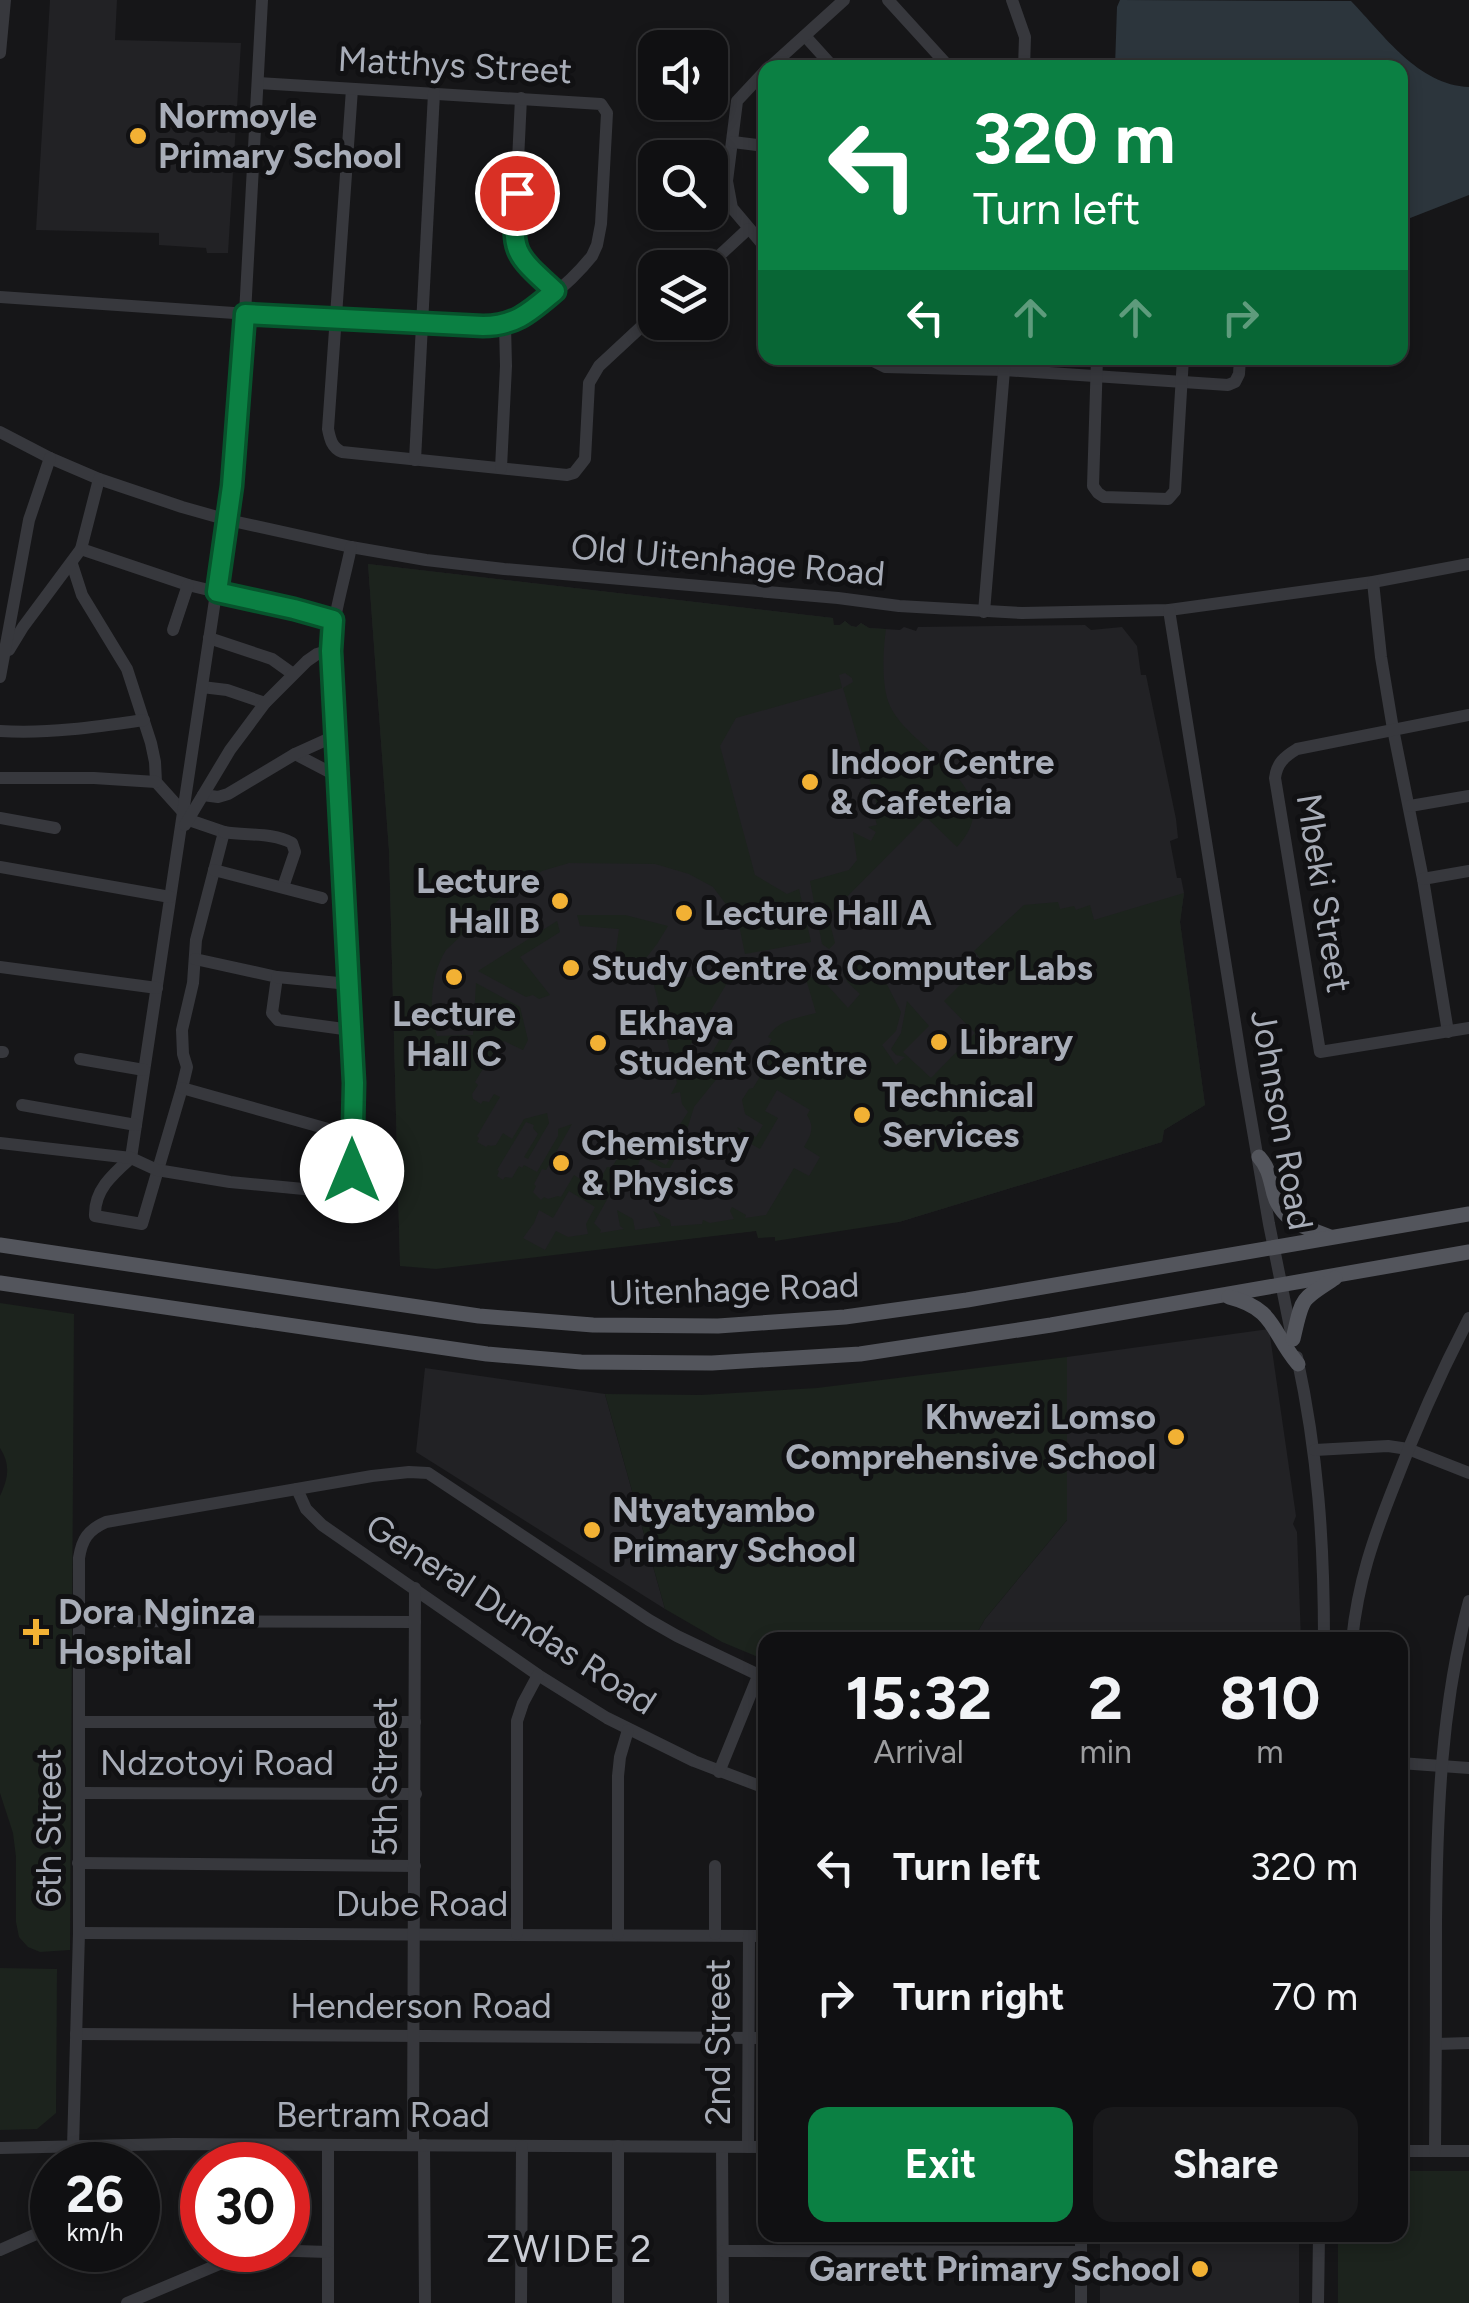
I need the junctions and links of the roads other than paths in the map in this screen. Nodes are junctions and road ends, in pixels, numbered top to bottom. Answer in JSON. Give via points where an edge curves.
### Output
{"nodes":[{"id":1,"x":5,"y":0,"type":"edge"},
{"id":2,"x":262,"y":0,"type":"edge"},
{"id":3,"x":844,"y":0,"type":"edge"},
{"id":4,"x":888,"y":0,"type":"edge"},
{"id":5,"x":1012,"y":0,"type":"edge"},
{"id":6,"x":805,"y":36,"type":"junction"},
{"id":7,"x":0,"y":53,"type":"edge"},
{"id":8,"x":777,"y":60,"type":"edge"},
{"id":9,"x":827,"y":60,"type":"edge"},
{"id":10,"x":943,"y":60,"type":"edge"},
{"id":11,"x":1024,"y":60,"type":"edge"},
{"id":12,"x":758,"y":79,"type":"edge"},
{"id":13,"x":258,"y":83,"type":"junction"},
{"id":14,"x":352,"y":89,"type":"junction"},
{"id":15,"x":434,"y":93,"type":"junction"},
{"id":16,"x":521,"y":98,"type":"junction"},
{"id":17,"x":733,"y":142,"type":"junction"},
{"id":18,"x":758,"y":145,"type":"edge"},
{"id":19,"x":748,"y":228,"type":"junction"},
{"id":20,"x":758,"y":239,"type":"edge"},
{"id":21,"x":725,"y":250,"type":"edge"},
{"id":22,"x":555,"y":291,"type":"junction"},
{"id":23,"x":0,"y":298,"type":"edge"},
{"id":24,"x":245,"y":314,"type":"junction"},
{"id":25,"x":336,"y":320,"type":"junction"},
{"id":26,"x":421,"y":324,"type":"junction"},
{"id":27,"x":504,"y":325,"type":"junction"},
{"id":28,"x":638,"y":330,"type":"edge"},
{"id":29,"x":883,"y":365,"type":"edge"},
{"id":30,"x":945,"y":365,"type":"edge"},
{"id":31,"x":1005,"y":365,"type":"edge"},
{"id":32,"x":1012,"y":365,"type":"edge"},
{"id":33,"x":1097,"y":365,"type":"edge"},
{"id":34,"x":1183,"y":365,"type":"edge"},
{"id":35,"x":1240,"y":365,"type":"edge"},
{"id":36,"x":1096,"y":377,"type":"junction"},
{"id":37,"x":1182,"y":383,"type":"junction"},
{"id":38,"x":0,"y":432,"type":"edge"},
{"id":39,"x":50,"y":458,"type":"junction"},
{"id":40,"x":414,"y":460,"type":"junction"},
{"id":41,"x":501,"y":468,"type":"junction"},
{"id":42,"x":99,"y":478,"type":"junction"},
{"id":43,"x":228,"y":520,"type":"junction"},
{"id":44,"x":351,"y":547,"type":"junction"},
{"id":45,"x":81,"y":549,"type":"junction"},
{"id":46,"x":72,"y":564,"type":"junction"},
{"id":47,"x":1469,"y":564,"type":"edge"},
{"id":48,"x":1373,"y":582,"type":"junction"},
{"id":49,"x":188,"y":586,"type":"junction"},
{"id":50,"x":217,"y":592,"type":"junction"},
{"id":51,"x":1169,"y":610,"type":"junction"},
{"id":52,"x":984,"y":612,"type":"junction"},
{"id":53,"x":333,"y":620,"type":"junction"},
{"id":54,"x":173,"y":630,"type":"dead end"},
{"id":55,"x":209,"y":638,"type":"junction"},
{"id":56,"x":331,"y":650,"type":"junction"},
{"id":57,"x":3,"y":661,"type":"junction"},
{"id":58,"x":294,"y":674,"type":"junction"},
{"id":59,"x":0,"y":677,"type":"edge"},
{"id":60,"x":202,"y":687,"type":"junction"},
{"id":61,"x":265,"y":703,"type":"junction"},
{"id":62,"x":1469,"y":715,"type":"edge"},
{"id":63,"x":144,"y":720,"type":"junction"},
{"id":64,"x":1393,"y":729,"type":"junction"},
{"id":65,"x":0,"y":730,"type":"edge"},
{"id":66,"x":337,"y":735,"type":"junction"},
{"id":67,"x":295,"y":754,"type":"junction"},
{"id":68,"x":337,"y":776,"type":"junction"},
{"id":69,"x":0,"y":778,"type":"edge"},
{"id":70,"x":156,"y":782,"type":"junction"},
{"id":71,"x":203,"y":795,"type":"junction"},
{"id":72,"x":1469,"y":796,"type":"edge"},
{"id":73,"x":1410,"y":806,"type":"junction"},
{"id":74,"x":0,"y":818,"type":"edge"},
{"id":75,"x":184,"y":821,"type":"junction"},
{"id":76,"x":55,"y":828,"type":"dead end"},
{"id":77,"x":224,"y":832,"type":"junction"},
{"id":78,"x":0,"y":867,"type":"edge"},
{"id":79,"x":214,"y":870,"type":"junction"},
{"id":80,"x":1469,"y":871,"type":"edge"},
{"id":81,"x":1424,"y":879,"type":"junction"},
{"id":82,"x":283,"y":887,"type":"junction"},
{"id":83,"x":170,"y":897,"type":"junction"},
{"id":84,"x":322,"y":898,"type":"dead end"},
{"id":85,"x":196,"y":959,"type":"junction"},
{"id":86,"x":0,"y":967,"type":"edge"},
{"id":87,"x":278,"y":977,"type":"junction"},
{"id":88,"x":349,"y":984,"type":"junction"},
{"id":89,"x":156,"y":988,"type":"junction"},
{"id":90,"x":1469,"y":1028,"type":"edge"},
{"id":91,"x":351,"y":1030,"type":"junction"},
{"id":92,"x":1448,"y":1032,"type":"junction"},
{"id":93,"x":80,"y":1059,"type":"dead end"},
{"id":94,"x":144,"y":1070,"type":"junction"},
{"id":95,"x":182,"y":1088,"type":"junction"},
{"id":96,"x":22,"y":1105,"type":"dead end"},
{"id":97,"x":136,"y":1125,"type":"junction"},
{"id":98,"x":353,"y":1136,"type":"junction"},
{"id":99,"x":0,"y":1143,"type":"edge"},
{"id":100,"x":1258,"y":1156,"type":"junction"},
{"id":101,"x":131,"y":1158,"type":"junction"},
{"id":102,"x":157,"y":1170,"type":"junction"},
{"id":103,"x":1469,"y":1214,"type":"edge"},
{"id":104,"x":1330,"y":1237,"type":"junction"},
{"id":105,"x":0,"y":1244,"type":"edge"},
{"id":106,"x":1274,"y":1247,"type":"junction"},
{"id":107,"x":1469,"y":1252,"type":"edge"},
{"id":108,"x":1342,"y":1272,"type":"junction"},
{"id":109,"x":0,"y":1283,"type":"edge"},
{"id":110,"x":1280,"y":1285,"type":"junction"},
{"id":111,"x":1220,"y":1295,"type":"junction"},
{"id":112,"x":1469,"y":1318,"type":"edge"},
{"id":113,"x":1293,"y":1339,"type":"junction"},
{"id":114,"x":1298,"y":1364,"type":"junction"},
{"id":115,"x":1408,"y":1449,"type":"junction"},
{"id":116,"x":1314,"y":1450,"type":"junction"},
{"id":117,"x":1469,"y":1473,"type":"edge"},
{"id":118,"x":298,"y":1489,"type":"junction"},
{"id":119,"x":416,"y":1588,"type":"junction"},
{"id":120,"x":1469,"y":1601,"type":"edge"},
{"id":121,"x":80,"y":1620,"type":"junction"},
{"id":122,"x":415,"y":1622,"type":"junction"},
{"id":123,"x":1324,"y":1632,"type":"edge"},
{"id":124,"x":1353,"y":1632,"type":"edge"},
{"id":125,"x":538,"y":1675,"type":"junction"},
{"id":126,"x":758,"y":1676,"type":"edge"},
{"id":127,"x":758,"y":1684,"type":"edge"},
{"id":128,"x":80,"y":1722,"type":"junction"},
{"id":129,"x":415,"y":1722,"type":"junction"},
{"id":130,"x":628,"y":1730,"type":"junction"},
{"id":131,"x":1408,"y":1764,"type":"edge"},
{"id":132,"x":1440,"y":1766,"type":"junction"},
{"id":133,"x":1469,"y":1768,"type":"edge"},
{"id":134,"x":719,"y":1772,"type":"junction"},
{"id":135,"x":758,"y":1786,"type":"edge"},
{"id":136,"x":78,"y":1794,"type":"junction"},
{"id":137,"x":416,"y":1794,"type":"junction"},
{"id":138,"x":78,"y":1862,"type":"junction"},
{"id":139,"x":416,"y":1866,"type":"junction"},
{"id":140,"x":715,"y":1866,"type":"dead end"},
{"id":141,"x":78,"y":1933,"type":"junction"},
{"id":142,"x":414,"y":1934,"type":"junction"},
{"id":143,"x":516,"y":1934,"type":"junction"},
{"id":144,"x":618,"y":1934,"type":"junction"},
{"id":145,"x":715,"y":1934,"type":"junction"},
{"id":146,"x":749,"y":1936,"type":"junction"},
{"id":147,"x":758,"y":1936,"type":"edge"},
{"id":148,"x":76,"y":2034,"type":"junction"},
{"id":149,"x":414,"y":2036,"type":"junction"},
{"id":150,"x":749,"y":2038,"type":"junction"},
{"id":151,"x":758,"y":2038,"type":"edge"},
{"id":152,"x":1469,"y":2043,"type":"edge"},
{"id":153,"x":1436,"y":2044,"type":"junction"},
{"id":154,"x":74,"y":2142,"type":"edge"},
{"id":155,"x":328,"y":2144,"type":"junction"},
{"id":156,"x":160,"y":2145,"type":"edge"},
{"id":157,"x":419,"y":2145,"type":"junction"},
{"id":158,"x":522,"y":2146,"type":"junction"},
{"id":159,"x":618,"y":2146,"type":"junction"},
{"id":160,"x":722,"y":2147,"type":"junction"},
{"id":161,"x":748,"y":2147,"type":"junction"},
{"id":162,"x":758,"y":2147,"type":"edge"},
{"id":163,"x":0,"y":2148,"type":"edge"},
{"id":164,"x":30,"y":2148,"type":"edge"},
{"id":165,"x":1408,"y":2151,"type":"edge"},
{"id":166,"x":1435,"y":2151,"type":"junction"},
{"id":167,"x":1469,"y":2151,"type":"edge"},
{"id":168,"x":30,"y":2237,"type":"edge"},
{"id":169,"x":1081,"y":2242,"type":"edge"},
{"id":170,"x":1319,"y":2242,"type":"edge"},
{"id":171,"x":0,"y":2250,"type":"edge"},
{"id":172,"x":723,"y":2251,"type":"junction"},
{"id":173,"x":328,"y":2252,"type":"junction"},
{"id":174,"x":1081,"y":2252,"type":"junction"},
{"id":175,"x":126,"y":2303,"type":"edge"},
{"id":176,"x":328,"y":2303,"type":"edge"},
{"id":177,"x":424,"y":2303,"type":"edge"},
{"id":178,"x":522,"y":2303,"type":"edge"},
{"id":179,"x":618,"y":2303,"type":"edge"},
{"id":180,"x":723,"y":2303,"type":"edge"},
{"id":181,"x":1081,"y":2303,"type":"edge"},
{"id":182,"x":1318,"y":2303,"type":"edge"}],
"edges":[{"from":1,"to":7,"type":"street"},
{"from":2,"to":13,"type":"street"},
{"from":3,"to":6,"type":"street"},
{"from":4,"to":10,"type":"street"},
{"from":5,"to":11,"type":"street"},
{"from":6,"to":8,"type":"street"},
{"from":6,"to":9,"type":"street"},
{"from":12,"to":17,"type":"street","via":[[737,101]]},
{"from":13,"to":14,"type":"street","name":"Matthys Street"},
{"from":13,"to":24,"type":"street"},
{"from":14,"to":15,"type":"street","name":"Matthys Street"},
{"from":14,"to":25,"type":"street"},
{"from":15,"to":16,"type":"street","name":"Matthys Street"},
{"from":15,"to":26,"type":"street"},
{"from":16,"to":22,"type":"street","via":[[514,244]]},
{"from":16,"to":22,"type":"street","name":"Matthys Street","via":[[598,103],[607,113],[597,245]]},
{"from":17,"to":18,"type":"street"},
{"from":17,"to":19,"type":"street","via":[[728,195]]},
{"from":19,"to":20,"type":"street"},
{"from":19,"to":21,"type":"street"},
{"from":22,"to":27,"type":"street","name":"Matthys Street"},
{"from":23,"to":24,"type":"street"},
{"from":24,"to":25,"type":"street"},
{"from":24,"to":43,"type":"street"},
{"from":25,"to":26,"type":"street"},
{"from":25,"to":40,"type":"street","via":[[328,429],[333,446]]},
{"from":26,"to":27,"type":"street"},
{"from":26,"to":40,"type":"street"},
{"from":27,"to":41,"type":"street"},
{"from":28,"to":41,"type":"street","via":[[594,373],[580,468],[567,475]]},
{"from":29,"to":30,"type":"street"},
{"from":31,"to":52,"type":"street"},
{"from":32,"to":36,"type":"street"},
{"from":33,"to":36,"type":"street"},
{"from":34,"to":37,"type":"street"},
{"from":35,"to":37,"type":"street","via":[[1233,383]]},
{"from":36,"to":37,"type":"street"},
{"from":36,"to":37,"type":"street","via":[[1093,486],[1104,496],[1173,495]]},
{"from":38,"to":39,"type":"street","name":"Old Uitenhage Road"},
{"from":39,"to":42,"type":"street","name":"Old Uitenhage Road"},
{"from":39,"to":57,"type":"street","via":[[28,520]]},
{"from":40,"to":41,"type":"street"},
{"from":42,"to":43,"type":"street","name":"Old Uitenhage Road"},
{"from":42,"to":45,"type":"street"},
{"from":43,"to":44,"type":"street","name":"Old Uitenhage Road"},
{"from":43,"to":50,"type":"street"},
{"from":44,"to":52,"type":"street","name":"Old Uitenhage Road","via":[[504,569]]},
{"from":44,"to":53,"type":"street"},
{"from":45,"to":46,"type":"street"},
{"from":45,"to":49,"type":"street"},
{"from":46,"to":57,"type":"street"},
{"from":46,"to":63,"type":"street","via":[[82,595],[128,670]]},
{"from":47,"to":48,"type":"street","name":"Old Uitenhage Road"},
{"from":48,"to":51,"type":"street","name":"Old Uitenhage Road"},
{"from":48,"to":64,"type":"street"},
{"from":49,"to":50,"type":"street"},
{"from":49,"to":54,"type":"street"},
{"from":50,"to":53,"type":"street"},
{"from":50,"to":55,"type":"street"},
{"from":51,"to":52,"type":"street","name":"Old Uitenhage Road"},
{"from":51,"to":100,"type":"street","name":"Johnson Road"},
{"from":53,"to":56,"type":"street"},
{"from":55,"to":58,"type":"street","via":[[272,658]]},
{"from":55,"to":60,"type":"street"},
{"from":56,"to":58,"type":"street"},
{"from":56,"to":66,"type":"street"},
{"from":57,"to":59,"type":"street"},
{"from":58,"to":61,"type":"street"},
{"from":60,"to":61,"type":"street"},
{"from":60,"to":75,"type":"street"},
{"from":61,"to":71,"type":"street"},
{"from":62,"to":64,"type":"street","name":"Mbeki Street"},
{"from":63,"to":65,"type":"street","via":[[75,730]]},
{"from":63,"to":70,"type":"street"},
{"from":64,"to":73,"type":"street"},
{"from":64,"to":92,"type":"street","name":"Mbeki Street","via":[[1297,749],[1276,768],[1320,1052]]},
{"from":66,"to":67,"type":"street"},
{"from":66,"to":68,"type":"street"},
{"from":67,"to":68,"type":"street"},
{"from":67,"to":71,"type":"street","via":[[228,794]]},
{"from":68,"to":88,"type":"street"},
{"from":69,"to":70,"type":"street"},
{"from":70,"to":75,"type":"street"},
{"from":71,"to":75,"type":"street"},
{"from":72,"to":73,"type":"street"},
{"from":73,"to":81,"type":"street"},
{"from":74,"to":76,"type":"street"},
{"from":75,"to":77,"type":"street"},
{"from":75,"to":83,"type":"street"},
{"from":77,"to":79,"type":"street"},
{"from":77,"to":82,"type":"street","via":[[292,843]]},
{"from":78,"to":83,"type":"street"},
{"from":79,"to":82,"type":"street"},
{"from":79,"to":85,"type":"street"},
{"from":80,"to":81,"type":"street"},
{"from":81,"to":92,"type":"street"},
{"from":82,"to":84,"type":"street"},
{"from":83,"to":89,"type":"street"},
{"from":85,"to":87,"type":"street"},
{"from":85,"to":95,"type":"street","via":[[182,1030]]},
{"from":86,"to":89,"type":"street"},
{"from":87,"to":88,"type":"street"},
{"from":87,"to":91,"type":"street","via":[[272,1013],[278,1020]]},
{"from":88,"to":91,"type":"street"},
{"from":89,"to":94,"type":"street"},
{"from":90,"to":92,"type":"street"},
{"from":91,"to":98,"type":"street"},
{"from":93,"to":94,"type":"street"},
{"from":94,"to":97,"type":"street"},
{"from":95,"to":98,"type":"street"},
{"from":95,"to":102,"type":"street"},
{"from":96,"to":97,"type":"street"},
{"from":97,"to":101,"type":"street"},
{"from":98,"to":102,"type":"street","via":[[350,1181],[336,1192]]},
{"from":99,"to":101,"type":"street"},
{"from":100,"to":104,"type":"main road","via":[[1283,1213]]},
{"from":100,"to":106,"type":"street","name":"Johnson Road"},
{"from":101,"to":102,"type":"street"},
{"from":101,"to":102,"type":"street","via":[[94,1200],[94,1216],[142,1224]]},
{"from":103,"to":104,"type":"main road","name":"Uitenhage Road"},
{"from":104,"to":106,"type":"main road","name":"Uitenhage Road"},
{"from":105,"to":106,"type":"main road","name":"Uitenhage Road","via":[[479,1316],[661,1326],[859,1316]]},
{"from":106,"to":110,"type":"street","name":"Johnson Road"},
{"from":107,"to":108,"type":"main road","name":"Uitenhage Road"},
{"from":108,"to":110,"type":"main road","name":"Uitenhage Road"},
{"from":108,"to":113,"type":"main road","via":[[1307,1296]]},
{"from":109,"to":111,"type":"main road","name":"Uitenhage Road","via":[[487,1354],[640,1363],[860,1354]]},
{"from":110,"to":111,"type":"main road","name":"Uitenhage Road"},
{"from":110,"to":113,"type":"street","name":"Johnson Road"},
{"from":111,"to":114,"type":"main road","via":[[1264,1312]]},
{"from":112,"to":115,"type":"street"},
{"from":113,"to":114,"type":"street","name":"Johnson Road"},
{"from":114,"to":116,"type":"street","name":"Johnson Road"},
{"from":115,"to":116,"type":"street"},
{"from":115,"to":117,"type":"street"},
{"from":115,"to":124,"type":"street","via":[[1366,1561]]},
{"from":116,"to":123,"type":"street","name":"Johnson Road"},
{"from":118,"to":119,"type":"street","name":"General Dundas Road","via":[[315,1520]]},
{"from":118,"to":121,"type":"street","name":"6th Street","via":[[106,1522],[90,1531],[80,1558]]},
{"from":118,"to":126,"type":"street","via":[[395,1472],[428,1474],[649,1620]]},
{"from":119,"to":122,"type":"street","name":"5th Street"},
{"from":119,"to":125,"type":"street","name":"General Dundas Road"},
{"from":120,"to":132,"type":"street"},
{"from":121,"to":122,"type":"street"},
{"from":121,"to":128,"type":"street","name":"6th Street"},
{"from":122,"to":129,"type":"street","name":"5th Street"},
{"from":125,"to":130,"type":"street","name":"General Dundas Road"},
{"from":125,"to":143,"type":"street","via":[[517,1720]]},
{"from":127,"to":134,"type":"street"},
{"from":128,"to":129,"type":"street"},
{"from":128,"to":136,"type":"street","name":"6th Street"},
{"from":129,"to":137,"type":"street","name":"5th Street"},
{"from":130,"to":134,"type":"street","name":"General Dundas Road"},
{"from":130,"to":144,"type":"street","via":[[618,1776]]},
{"from":131,"to":132,"type":"street"},
{"from":132,"to":133,"type":"street"},
{"from":132,"to":153,"type":"street"},
{"from":134,"to":135,"type":"street","name":"General Dundas Road"},
{"from":136,"to":137,"type":"street","name":"Ndzotoyi Road"},
{"from":136,"to":138,"type":"street","name":"6th Street"},
{"from":137,"to":139,"type":"street","name":"5th Street"},
{"from":138,"to":139,"type":"street"},
{"from":138,"to":141,"type":"street","name":"6th Street"},
{"from":139,"to":142,"type":"street","name":"5th Street"},
{"from":140,"to":145,"type":"street"},
{"from":141,"to":142,"type":"street","name":"Dube Road"},
{"from":141,"to":148,"type":"street","name":"6th Street"},
{"from":142,"to":143,"type":"street","name":"Dube Road"},
{"from":142,"to":149,"type":"street","name":"5th Street"},
{"from":143,"to":144,"type":"street","name":"Dube Road"},
{"from":144,"to":145,"type":"street","name":"Dube Road"},
{"from":145,"to":146,"type":"street","name":"Dube Road"},
{"from":146,"to":147,"type":"street","name":"Dube Road"},
{"from":146,"to":150,"type":"street","name":"2nd Street"},
{"from":148,"to":149,"type":"street","name":"Henderson Road"},
{"from":148,"to":154,"type":"street","name":"6th Street"},
{"from":149,"to":150,"type":"street","name":"Henderson Road"},
{"from":149,"to":157,"type":"street","name":"5th Street"},
{"from":150,"to":151,"type":"street","name":"Henderson Road"},
{"from":150,"to":161,"type":"street","name":"2nd Street"},
{"from":152,"to":153,"type":"street"},
{"from":153,"to":166,"type":"street"},
{"from":155,"to":156,"type":"street","name":"Bertram Road"},
{"from":155,"to":157,"type":"street","name":"Bertram Road"},
{"from":155,"to":173,"type":"street"},
{"from":157,"to":158,"type":"street","name":"Bertram Road"},
{"from":157,"to":177,"type":"street","name":"5th Street"},
{"from":158,"to":159,"type":"street","name":"Bertram Road"},
{"from":158,"to":178,"type":"street"},
{"from":159,"to":160,"type":"street","name":"Bertram Road"},
{"from":159,"to":179,"type":"street"},
{"from":160,"to":161,"type":"street","name":"Bertram Road"},
{"from":160,"to":172,"type":"street"},
{"from":161,"to":162,"type":"street","name":"Bertram Road"},
{"from":163,"to":164,"type":"street","name":"Bertram Road"},
{"from":165,"to":166,"type":"street"},
{"from":166,"to":167,"type":"street"},
{"from":168,"to":171,"type":"street"},
{"from":169,"to":174,"type":"street"},
{"from":170,"to":182,"type":"street"},
{"from":172,"to":174,"type":"street"},
{"from":172,"to":180,"type":"street"},
{"from":173,"to":175,"type":"street","via":[[248,2252]]},
{"from":173,"to":176,"type":"street"},
{"from":174,"to":181,"type":"street"}]}
